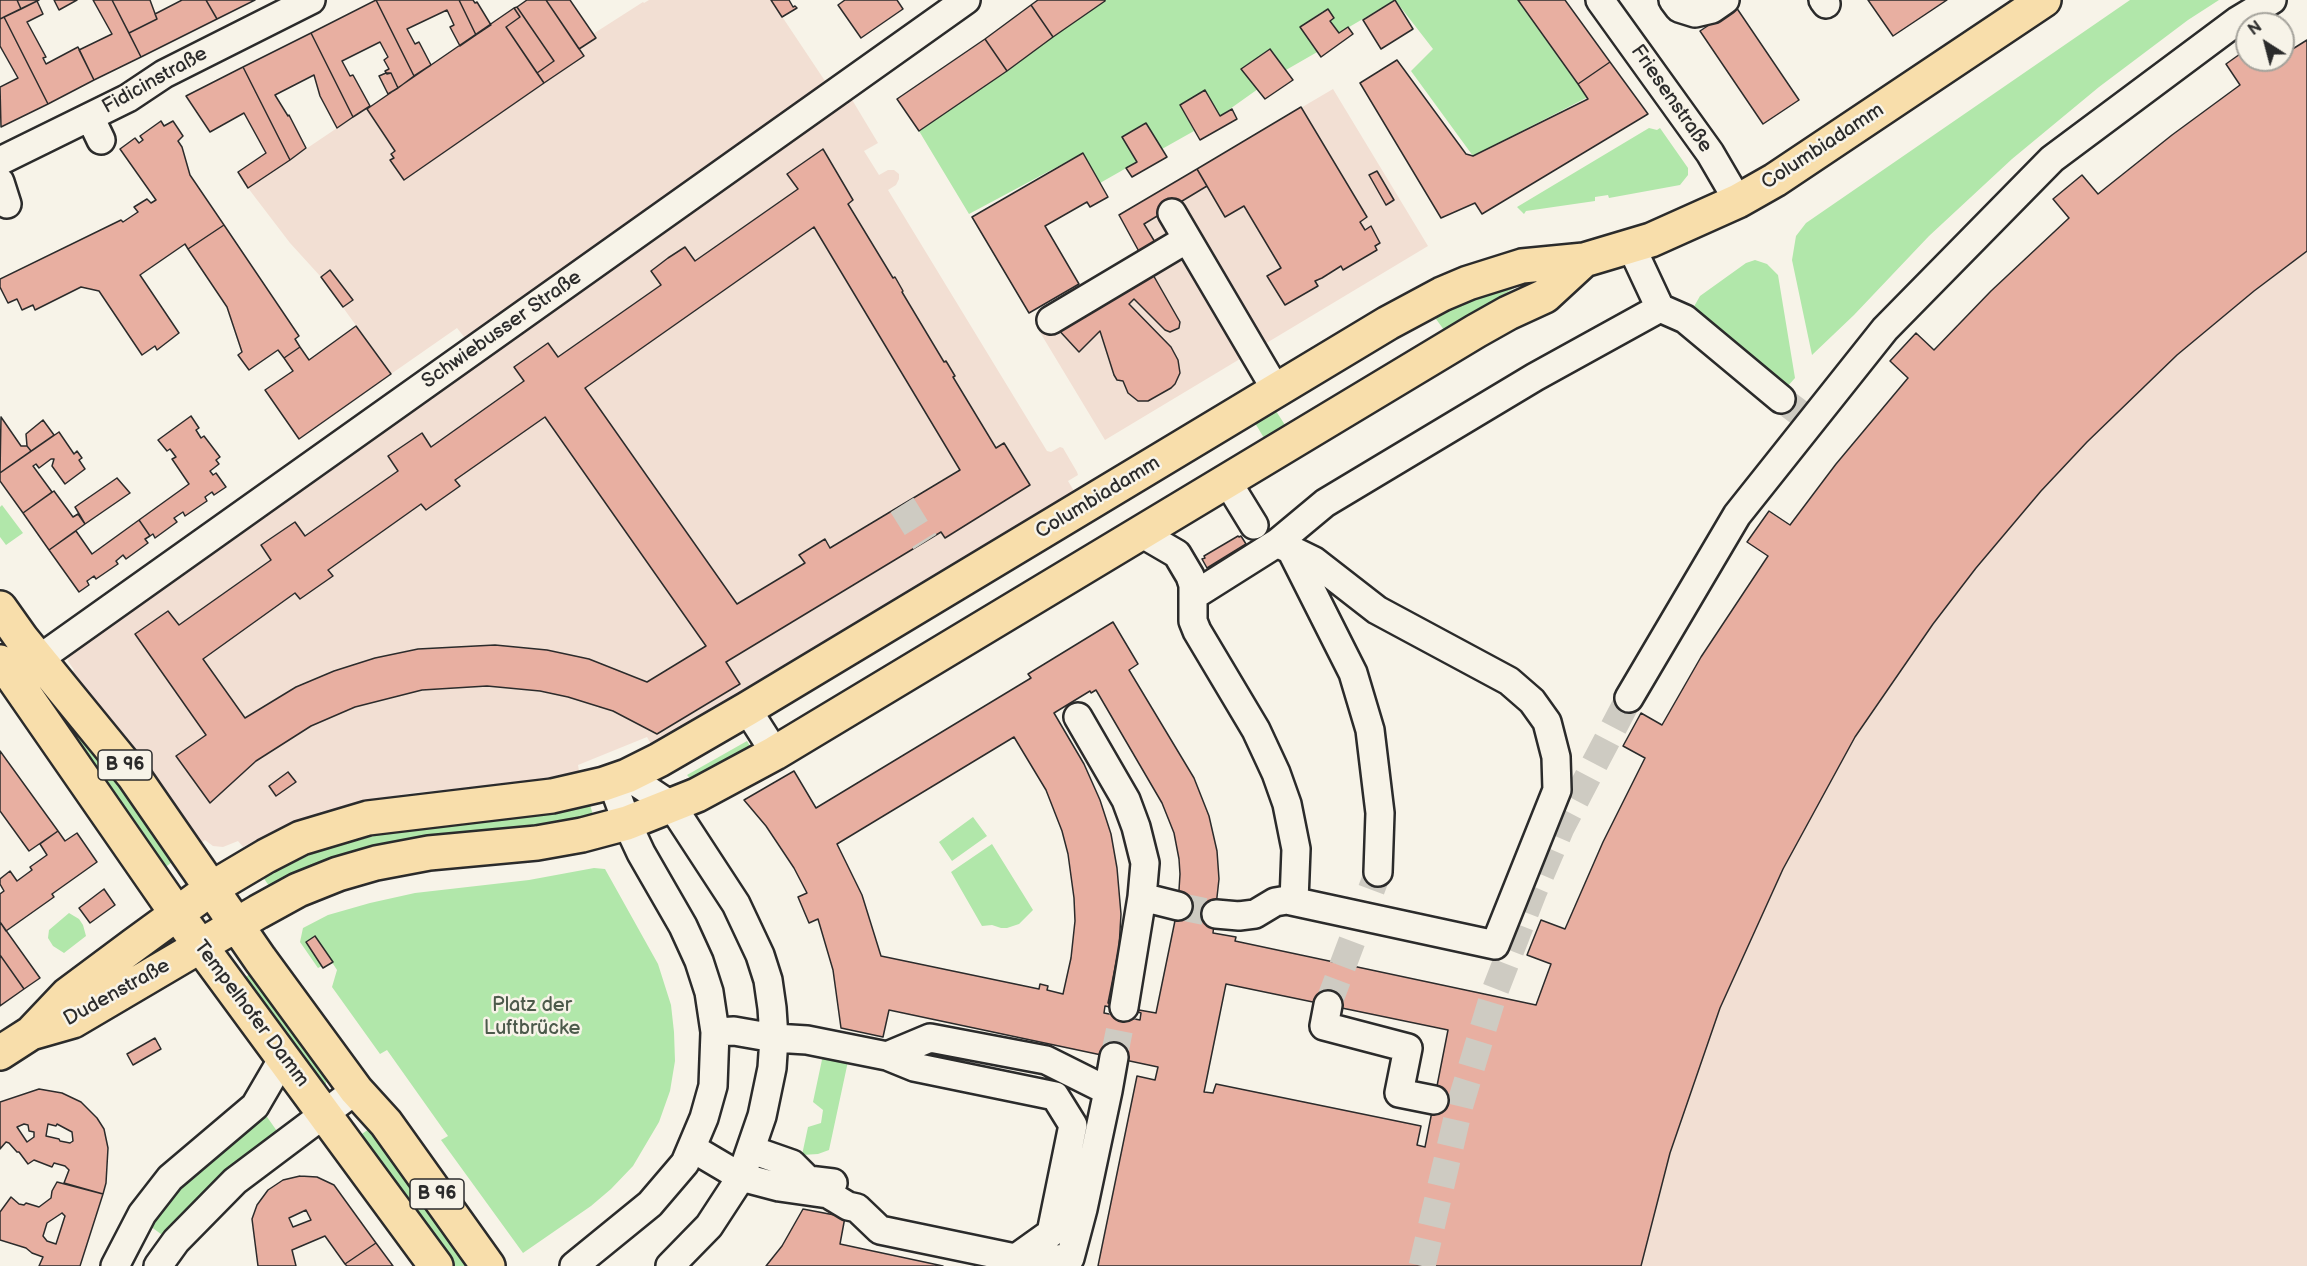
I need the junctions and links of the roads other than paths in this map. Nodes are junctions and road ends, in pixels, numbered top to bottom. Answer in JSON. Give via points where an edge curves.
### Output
{"nodes":[{"id":1,"x":311,"y":0,"type":"edge"},
{"id":2,"x":966,"y":0,"type":"edge"},
{"id":3,"x":1600,"y":0,"type":"edge"},
{"id":4,"x":1673,"y":0,"type":"edge"},
{"id":5,"x":1725,"y":0,"type":"edge"},
{"id":6,"x":2044,"y":0,"type":"edge"},
{"id":7,"x":2272,"y":0,"type":"edge"},
{"id":8,"x":0,"y":161,"type":"edge"},
{"id":9,"x":1738,"y":201,"type":"junction"},
{"id":10,"x":1172,"y":213,"type":"dead end"},
{"id":11,"x":1187,"y":239,"type":"junction"},
{"id":12,"x":1631,"y":246,"type":"junction"},
{"id":13,"x":1584,"y":260,"type":"junction"},
{"id":14,"x":1660,"y":308,"type":"junction"},
{"id":15,"x":1051,"y":320,"type":"dead end"},
{"id":16,"x":1276,"y":390,"type":"junction"},
{"id":17,"x":1781,"y":399,"type":"tunnel mouth"},
{"id":18,"x":1222,"y":423,"type":"junction"},
{"id":19,"x":1303,"y":435,"type":"junction"},
{"id":20,"x":1238,"y":474,"type":"junction"},
{"id":21,"x":1114,"y":488,"type":"junction"},
{"id":22,"x":1254,"y":525,"type":"dead end"},
{"id":23,"x":1141,"y":533,"type":"junction"},
{"id":24,"x":1284,"y":547,"type":"junction"},
{"id":25,"x":1193,"y":596,"type":"junction"},
{"id":26,"x":0,"y":608,"type":"edge"},
{"id":27,"x":17,"y":666,"type":"edge"},
{"id":28,"x":1629,"y":698,"type":"tunnel mouth"},
{"id":29,"x":747,"y":709,"type":"junction"},
{"id":30,"x":1078,"y":717,"type":"dead end"},
{"id":31,"x":775,"y":753,"type":"junction"},
{"id":32,"x":619,"y":779,"type":"junction"},
{"id":33,"x":672,"y":806,"type":"junction"},
{"id":34,"x":627,"y":823,"type":"junction"},
{"id":35,"x":1378,"y":872,"type":"tunnel mouth"},
{"id":36,"x":212,"y":888,"type":"junction"},
{"id":37,"x":1142,"y":897,"type":"junction"},
{"id":38,"x":1294,"y":901,"type":"junction"},
{"id":39,"x":1178,"y":906,"type":"tunnel mouth"},
{"id":40,"x":177,"y":914,"type":"junction"},
{"id":41,"x":1216,"y":914,"type":"tunnel mouth"},
{"id":42,"x":236,"y":925,"type":"junction"},
{"id":43,"x":200,"y":946,"type":"junction"},
{"id":44,"x":1328,"y":1005,"type":"tunnel mouth"},
{"id":45,"x":1124,"y":1007,"type":"tunnel mouth"},
{"id":46,"x":715,"y":1032,"type":"junction"},
{"id":47,"x":31,"y":1033,"type":"junction"},
{"id":48,"x":774,"y":1038,"type":"junction"},
{"id":49,"x":0,"y":1053,"type":"edge"},
{"id":50,"x":887,"y":1056,"type":"junction"},
{"id":51,"x":1114,"y":1057,"type":"tunnel mouth"},
{"id":52,"x":283,"y":1058,"type":"junction"},
{"id":53,"x":356,"y":1090,"type":"junction"},
{"id":54,"x":1108,"y":1091,"type":"junction"},
{"id":55,"x":1434,"y":1100,"type":"dead end"},
{"id":56,"x":325,"y":1114,"type":"junction"},
{"id":57,"x":692,"y":1148,"type":"junction"},
{"id":58,"x":752,"y":1150,"type":"junction"},
{"id":59,"x":792,"y":1164,"type":"junction"},
{"id":60,"x":825,"y":1164,"type":"dead end"},
{"id":61,"x":741,"y":1177,"type":"junction"},
{"id":62,"x":843,"y":1189,"type":"junction"},
{"id":63,"x":135,"y":1226,"type":"junction"},
{"id":64,"x":1016,"y":1258,"type":"junction"},
{"id":65,"x":164,"y":1259,"type":"edge"},
{"id":66,"x":1069,"y":1262,"type":"edge"},
{"id":67,"x":115,"y":1266,"type":"edge"},
{"id":68,"x":436,"y":1266,"type":"edge"},
{"id":69,"x":488,"y":1266,"type":"edge"},
{"id":70,"x":574,"y":1266,"type":"edge"},
{"id":71,"x":670,"y":1266,"type":"edge"}],
"edges":[{"from":1,"to":8,"type":"street","name":"Fidicinstraße","via":[[164,74],[128,98],[95,128]]},
{"from":2,"to":27,"type":"street","name":"Schwiebusser Straße"},
{"from":3,"to":9,"type":"street","name":"Friesenstraße","via":[[1710,153]]},
{"from":4,"to":5,"type":"street","via":[[1679,8],[1695,13],[1712,9]]},
{"from":6,"to":9,"type":"main road","name":"Columbiadamm"},
{"from":7,"to":28,"type":"street","via":[[2237,21],[2052,159],[1885,329],[1737,515]]},
{"from":9,"to":12,"type":"main road","name":"Columbiadamm","via":[[1668,234]]},
{"from":10,"to":11,"type":"street"},
{"from":11,"to":15,"type":"street"},
{"from":11,"to":16,"type":"street"},
{"from":12,"to":13,"type":"main road","name":"Columbiadamm"},
{"from":12,"to":14,"type":"street"},
{"from":13,"to":16,"type":"main road","name":"Columbiadamm","via":[[1522,266],[1451,290]]},
{"from":13,"to":19,"type":"main road","name":"Columbiadamm","via":[[1545,296],[1500,318]]},
{"from":14,"to":17,"type":"street","via":[[1685,319]]},
{"from":14,"to":24,"type":"street","via":[[1535,377],[1324,503]]},
{"from":16,"to":18,"type":"main road","name":"Columbiadamm"},
{"from":16,"to":19,"type":"main road"},
{"from":18,"to":20,"type":"main road"},
{"from":18,"to":21,"type":"main road","name":"Columbiadamm"},
{"from":19,"to":20,"type":"main road","name":"Columbiadamm"},
{"from":20,"to":22,"type":"street"},
{"from":20,"to":23,"type":"main road","name":"Columbiadamm"},
{"from":21,"to":23,"type":"main road"},
{"from":21,"to":29,"type":"main road","name":"Columbiadamm"},
{"from":23,"to":25,"type":"street","via":[[1177,554],[1190,576]]},
{"from":23,"to":31,"type":"main road","name":"Columbiadamm"},
{"from":24,"to":25,"type":"street"},
{"from":24,"to":35,"type":"street","via":[[1353,674],[1370,729],[1380,813]]},
{"from":24,"to":38,"type":"street","via":[[1314,561],[1377,610],[1509,681],[1532,701],[1547,722],[1556,757],[1557,790],[1495,945]]},
{"from":25,"to":38,"type":"street","via":[[1197,631],[1256,730],[1287,804],[1296,849]]},
{"from":26,"to":27,"type":"main road","number":"B 96"},
{"from":27,"to":36,"type":"main road","number":"B 96","via":[[133,775]]},
{"from":27,"to":40,"type":"main road","number":"B 96"},
{"from":29,"to":31,"type":"street"},
{"from":29,"to":32,"type":"main road","name":"Columbiadamm"},
{"from":30,"to":37,"type":"street","via":[[1115,779],[1136,826],[1145,863]]},
{"from":31,"to":33,"type":"main road","name":"Columbiadamm"},
{"from":32,"to":33,"type":"street"},
{"from":32,"to":34,"type":"street"},
{"from":32,"to":36,"type":"main road","via":[[552,796],[368,818],[301,838]]},
{"from":33,"to":34,"type":"main road"},
{"from":33,"to":48,"type":"street","via":[[746,922],[768,980]]},
{"from":34,"to":42,"type":"main road","via":[[537,843],[376,862],[298,890]]},
{"from":34,"to":46,"type":"street","via":[[699,961]]},
{"from":36,"to":40,"type":"main road"},
{"from":36,"to":42,"type":"main road","name":"Tempelhofer Damm","number":"B 96"},
{"from":37,"to":39,"type":"street"},
{"from":37,"to":45,"type":"street"},
{"from":38,"to":41,"type":"street","via":[[1281,900],[1255,914]]},
{"from":40,"to":43,"type":"main road","name":"Tempelhofer Damm","number":"B 96"},
{"from":40,"to":47,"type":"main road","name":"Dudenstraße","via":[[67,994]]},
{"from":42,"to":43,"type":"main road"},
{"from":42,"to":53,"type":"main road","name":"Tempelhofer Damm","number":"B 96"},
{"from":43,"to":47,"type":"main road","name":"Dudenstraße","via":[[74,1021]]},
{"from":43,"to":52,"type":"main road","name":"Tempelhofer Damm","number":"B 96"},
{"from":44,"to":55,"type":"street","via":[[1324,1026],[1408,1048],[1399,1093]]},
{"from":46,"to":48,"type":"street"},
{"from":46,"to":57,"type":"street","via":[[713,1086]]},
{"from":47,"to":49,"type":"main road","name":"Dudenstraße"},
{"from":48,"to":50,"type":"street","via":[[807,1040]]},
{"from":48,"to":58,"type":"street","via":[[772,1068]]},
{"from":50,"to":54,"type":"street","via":[[930,1038],[1046,1060]]},
{"from":50,"to":64,"type":"street","via":[[914,1067],[1055,1096],[1073,1125],[1051,1233]]},
{"from":51,"to":54,"type":"street"},
{"from":52,"to":56,"type":"main road","name":"Tempelhofer Damm","number":"B 96"},
{"from":52,"to":63,"type":"street","via":[[255,1106],[163,1171]]},
{"from":53,"to":56,"type":"street"},
{"from":53,"to":69,"type":"main road","name":"Tempelhofer Damm","number":"B 96","via":[[386,1123]]},
{"from":54,"to":66,"type":"street"},
{"from":56,"to":65,"type":"street","via":[[235,1181]]},
{"from":56,"to":68,"type":"main road","name":"Tempelhofer Damm","number":"B 96"},
{"from":57,"to":61,"type":"street"},
{"from":57,"to":70,"type":"street","via":[[685,1163],[650,1204]]},
{"from":58,"to":59,"type":"street"},
{"from":58,"to":61,"type":"street"},
{"from":59,"to":60,"type":"street"},
{"from":59,"to":62,"type":"street","via":[[808,1180]]},
{"from":61,"to":62,"type":"street","via":[[779,1187]]},
{"from":61,"to":71,"type":"street","via":[[709,1226]]},
{"from":62,"to":64,"type":"street","via":[[848,1206],[857,1208],[880,1230]]},
{"from":63,"to":65,"type":"street"},
{"from":63,"to":67,"type":"street"},
{"from":64,"to":66,"type":"street"}]}
